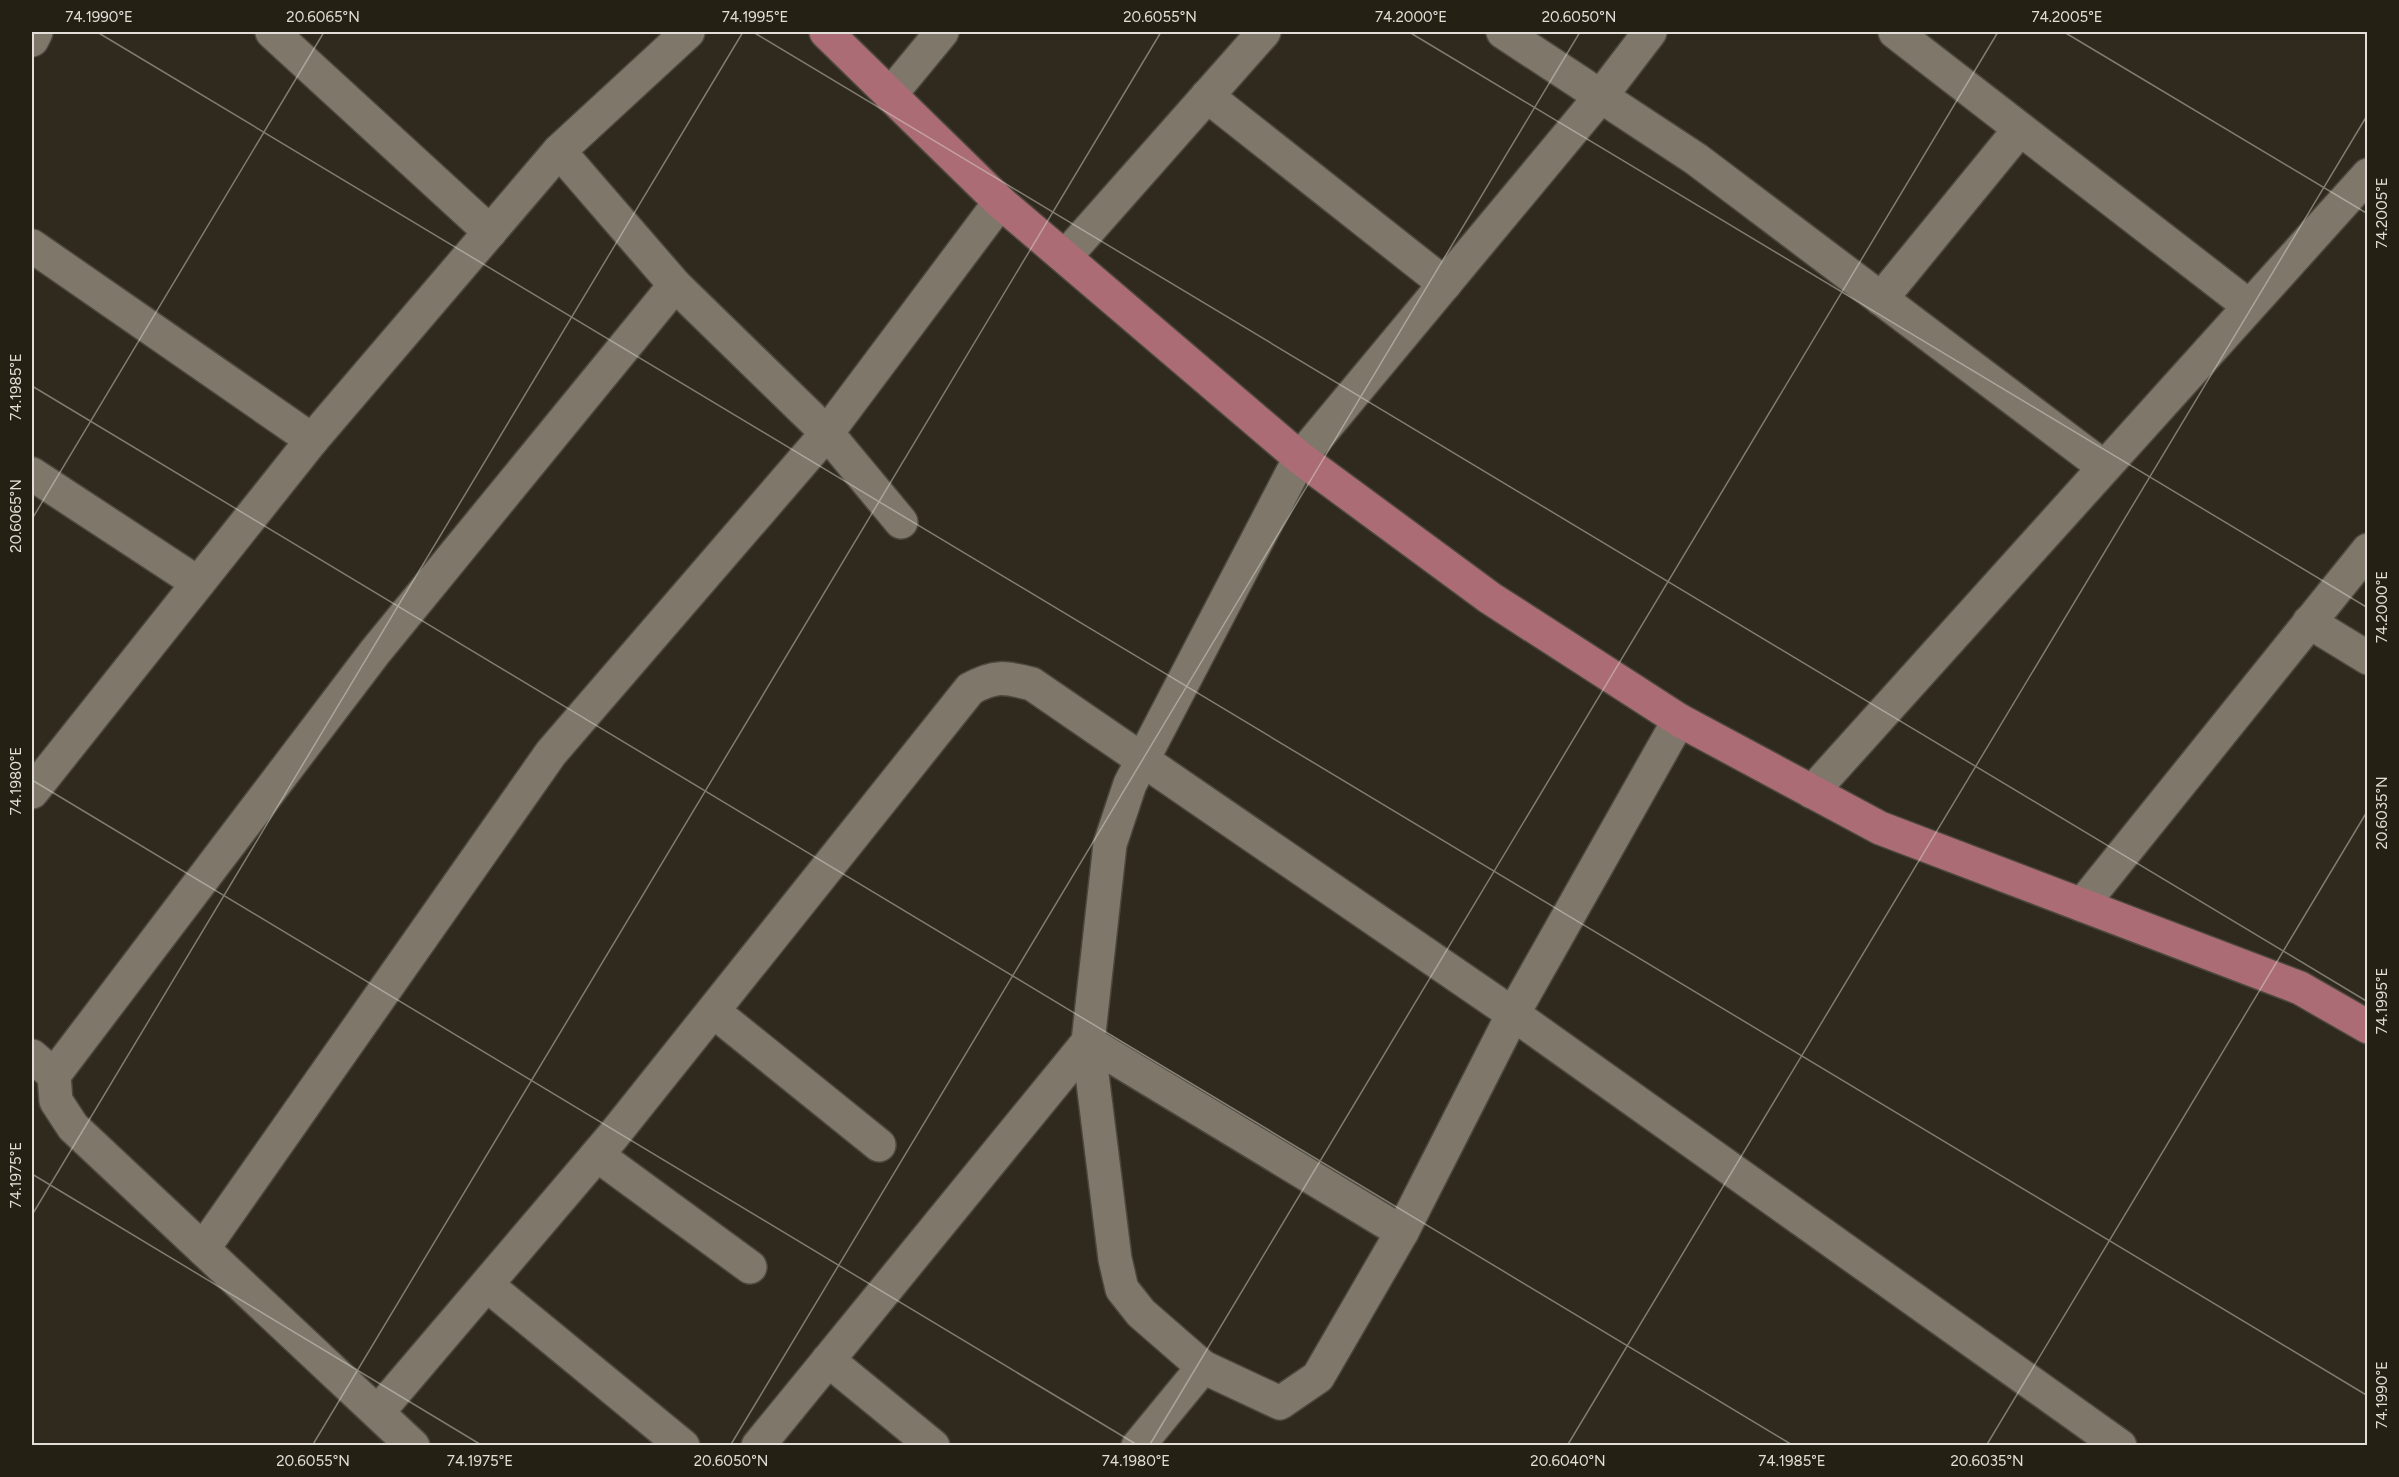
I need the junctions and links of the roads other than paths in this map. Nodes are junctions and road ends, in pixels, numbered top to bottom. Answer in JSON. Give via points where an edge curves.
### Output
{"nodes":[{"id":1,"x":36,"y":32,"type":"edge"},
{"id":2,"x":272,"y":32,"type":"edge"},
{"id":3,"x":688,"y":32,"type":"edge"},
{"id":4,"x":826,"y":32,"type":"edge"},
{"id":5,"x":942,"y":32,"type":"edge"},
{"id":6,"x":1264,"y":32,"type":"edge"},
{"id":7,"x":1503,"y":32,"type":"edge"},
{"id":8,"x":1650,"y":32,"type":"edge"},
{"id":9,"x":1895,"y":32,"type":"edge"},
{"id":10,"x":32,"y":40,"type":"edge"},
{"id":11,"x":890,"y":95,"type":"junction"},
{"id":12,"x":1207,"y":96,"type":"junction"},
{"id":13,"x":1601,"y":96,"type":"junction"},
{"id":14,"x":2020,"y":129,"type":"junction"},
{"id":15,"x":559,"y":151,"type":"junction"},
{"id":16,"x":2367,"y":175,"type":"edge"},
{"id":17,"x":1000,"y":202,"type":"junction"},
{"id":18,"x":490,"y":232,"type":"junction"},
{"id":19,"x":32,"y":246,"type":"edge"},
{"id":20,"x":1065,"y":257,"type":"junction"},
{"id":21,"x":1445,"y":284,"type":"junction"},
{"id":22,"x":675,"y":285,"type":"junction"},
{"id":23,"x":1881,"y":299,"type":"junction"},
{"id":24,"x":2249,"y":306,"type":"junction"},
{"id":25,"x":827,"y":433,"type":"junction"},
{"id":26,"x":312,"y":440,"type":"junction"},
{"id":27,"x":1299,"y":458,"type":"junction"},
{"id":28,"x":2104,"y":467,"type":"junction"},
{"id":29,"x":32,"y":474,"type":"edge"},
{"id":30,"x":901,"y":522,"type":"dead end"},
{"id":31,"x":2367,"y":550,"type":"edge"},
{"id":32,"x":198,"y":583,"type":"junction"},
{"id":33,"x":2309,"y":622,"type":"junction"},
{"id":34,"x":2367,"y":658,"type":"edge"},
{"id":35,"x":1679,"y":720,"type":"junction"},
{"id":36,"x":1142,"y":761,"type":"junction"},
{"id":37,"x":32,"y":792,"type":"edge"},
{"id":38,"x":1812,"y":792,"type":"junction"},
{"id":39,"x":2082,"y":905,"type":"junction"},
{"id":40,"x":713,"y":1011,"type":"junction"},
{"id":41,"x":1513,"y":1014,"type":"junction"},
{"id":42,"x":2367,"y":1027,"type":"edge"},
{"id":43,"x":1088,"y":1042,"type":"junction"},
{"id":44,"x":43,"y":1065,"type":"edge"},
{"id":45,"x":879,"y":1145,"type":"dead end"},
{"id":46,"x":597,"y":1155,"type":"junction"},
{"id":47,"x":1402,"y":1232,"type":"junction"},
{"id":48,"x":203,"y":1249,"type":"junction"},
{"id":49,"x":750,"y":1267,"type":"dead end"},
{"id":50,"x":487,"y":1285,"type":"junction"},
{"id":51,"x":828,"y":1360,"type":"junction"},
{"id":52,"x":1203,"y":1367,"type":"junction"},
{"id":53,"x":378,"y":1412,"type":"junction"},
{"id":54,"x":413,"y":1446,"type":"edge"},
{"id":55,"x":683,"y":1446,"type":"edge"},
{"id":56,"x":759,"y":1446,"type":"edge"},
{"id":57,"x":933,"y":1446,"type":"edge"},
{"id":58,"x":1138,"y":1446,"type":"edge"},
{"id":59,"x":2120,"y":1446,"type":"edge"}],
"edges":[{"from":1,"to":10,"type":"street"},
{"from":2,"to":18,"type":"street"},
{"from":3,"to":15,"type":"street"},
{"from":4,"to":11,"type":"main road"},
{"from":5,"to":11,"type":"street"},
{"from":6,"to":12,"type":"street"},
{"from":7,"to":13,"type":"street"},
{"from":8,"to":13,"type":"street"},
{"from":9,"to":14,"type":"street"},
{"from":11,"to":17,"type":"main road"},
{"from":12,"to":20,"type":"street"},
{"from":12,"to":21,"type":"street"},
{"from":13,"to":21,"type":"street"},
{"from":13,"to":23,"type":"street","via":[[1696,159]]},
{"from":14,"to":23,"type":"street"},
{"from":14,"to":24,"type":"street"},
{"from":15,"to":18,"type":"street"},
{"from":15,"to":22,"type":"street"},
{"from":16,"to":24,"type":"street"},
{"from":17,"to":20,"type":"main road"},
{"from":17,"to":25,"type":"street"},
{"from":18,"to":26,"type":"street"},
{"from":19,"to":26,"type":"street"},
{"from":20,"to":27,"type":"main road"},
{"from":21,"to":27,"type":"street"},
{"from":22,"to":25,"type":"street"},
{"from":22,"to":44,"type":"street"},
{"from":23,"to":28,"type":"street"},
{"from":24,"to":28,"type":"street"},
{"from":25,"to":30,"type":"street"},
{"from":25,"to":48,"type":"street","via":[[551,753]]},
{"from":26,"to":32,"type":"street"},
{"from":27,"to":35,"type":"main road","via":[[1490,598]]},
{"from":27,"to":36,"type":"street"},
{"from":28,"to":38,"type":"street"},
{"from":29,"to":32,"type":"street"},
{"from":31,"to":33,"type":"street"},
{"from":32,"to":37,"type":"street"},
{"from":33,"to":34,"type":"street"},
{"from":33,"to":39,"type":"street"},
{"from":35,"to":38,"type":"main road"},
{"from":35,"to":41,"type":"street"},
{"from":36,"to":40,"type":"street","via":[[1032,684],[1006,677],[986,679],[970,688]]},
{"from":36,"to":41,"type":"street"},
{"from":36,"to":43,"type":"street","via":[[1110,844]]},
{"from":38,"to":39,"type":"main road","via":[[1880,828]]},
{"from":39,"to":42,"type":"main road","via":[[2300,988]]},
{"from":40,"to":45,"type":"street"},
{"from":40,"to":46,"type":"street"},
{"from":41,"to":47,"type":"street"},
{"from":41,"to":59,"type":"street"},
{"from":43,"to":47,"type":"street"},
{"from":43,"to":51,"type":"street"},
{"from":43,"to":52,"type":"street","via":[[1122,1289],[1141,1313]]},
{"from":44,"to":48,"type":"street","via":[[56,1101],[73,1127]]},
{"from":46,"to":49,"type":"street"},
{"from":46,"to":50,"type":"street"},
{"from":47,"to":52,"type":"street","via":[[1318,1377],[1280,1403]]},
{"from":48,"to":53,"type":"street"},
{"from":50,"to":53,"type":"street"},
{"from":50,"to":55,"type":"street"},
{"from":51,"to":56,"type":"street"},
{"from":51,"to":57,"type":"street"},
{"from":52,"to":58,"type":"street"},
{"from":53,"to":54,"type":"street"}]}
